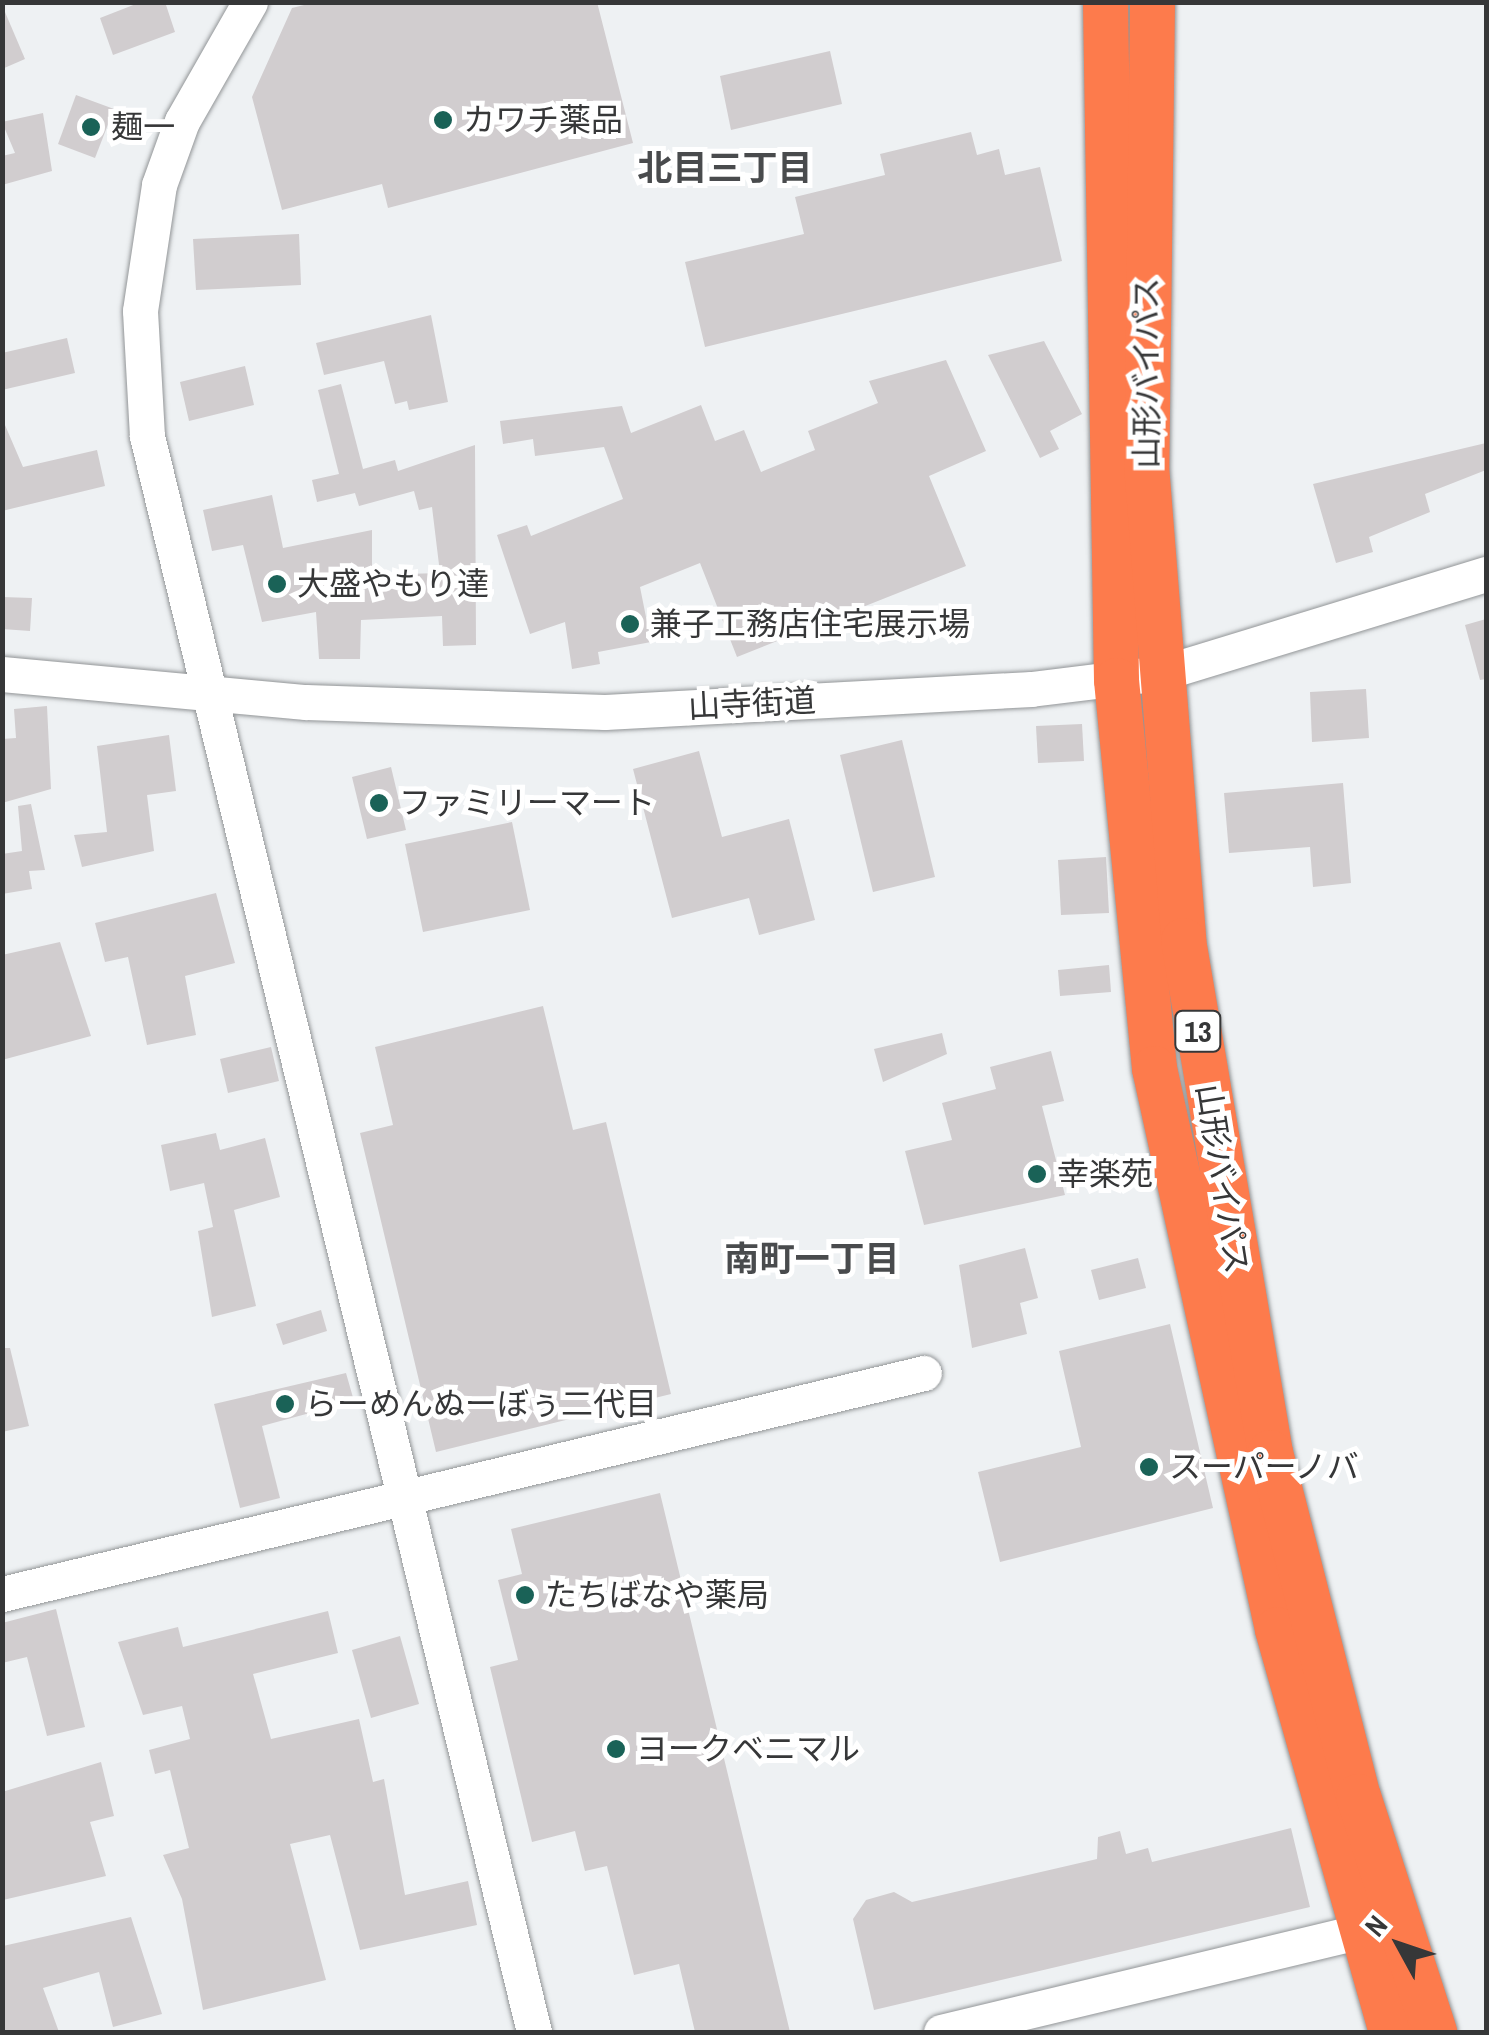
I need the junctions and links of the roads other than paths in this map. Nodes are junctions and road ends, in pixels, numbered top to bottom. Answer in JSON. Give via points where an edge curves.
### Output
{"nodes":[{"id":1,"x":250,"y":2,"type":"edge"},
{"id":2,"x":1106,"y":2,"type":"edge"},
{"id":3,"x":1152,"y":2,"type":"edge"},
{"id":4,"x":1486,"y":574,"type":"edge"},
{"id":5,"x":1162,"y":672,"type":"junction"},
{"id":6,"x":2,"y":674,"type":"edge"},
{"id":7,"x":1116,"y":680,"type":"junction"},
{"id":8,"x":210,"y":692,"type":"junction"},
{"id":9,"x":924,"y":1373,"type":"dead end"},
{"id":10,"x":410,"y":1497,"type":"junction"},
{"id":11,"x":2,"y":1594,"type":"edge"},
{"id":12,"x":1358,"y":1932,"type":"junction"},
{"id":13,"x":534,"y":2032,"type":"edge"},
{"id":14,"x":941,"y":2032,"type":"edge"},
{"id":15,"x":1391,"y":2032,"type":"edge"},
{"id":16,"x":1434,"y":2032,"type":"edge"}],
"edges":[{"from":1,"to":8,"type":"street","via":[[182,121],[159,185],[140,311],[148,436]]},
{"from":2,"to":7,"type":"highway","name":"山形バイパス","number":"13"},
{"from":3,"to":5,"type":"highway","name":"山形バイパス","number":"13","via":[[1146,465]]},
{"from":4,"to":5,"type":"street","name":"山寺街道"},
{"from":5,"to":7,"type":"street","name":"山寺街道"},
{"from":5,"to":16,"type":"highway","name":"山形バイパス","number":"13","via":[[1183,940],[1270,1452],[1358,1796]]},
{"from":6,"to":8,"type":"street","name":"山寺街道"},
{"from":7,"to":8,"type":"street","name":"山寺街道","via":[[606,712]]},
{"from":7,"to":12,"type":"highway","name":"山形バイパス","number":"13","via":[[1154,1068],[1200,1304]]},
{"from":8,"to":10,"type":"street"},
{"from":9,"to":10,"type":"street"},
{"from":10,"to":11,"type":"street"},
{"from":10,"to":13,"type":"street"},
{"from":12,"to":14,"type":"street"},
{"from":12,"to":15,"type":"highway","name":"山形バイパス","number":"13"}]}
